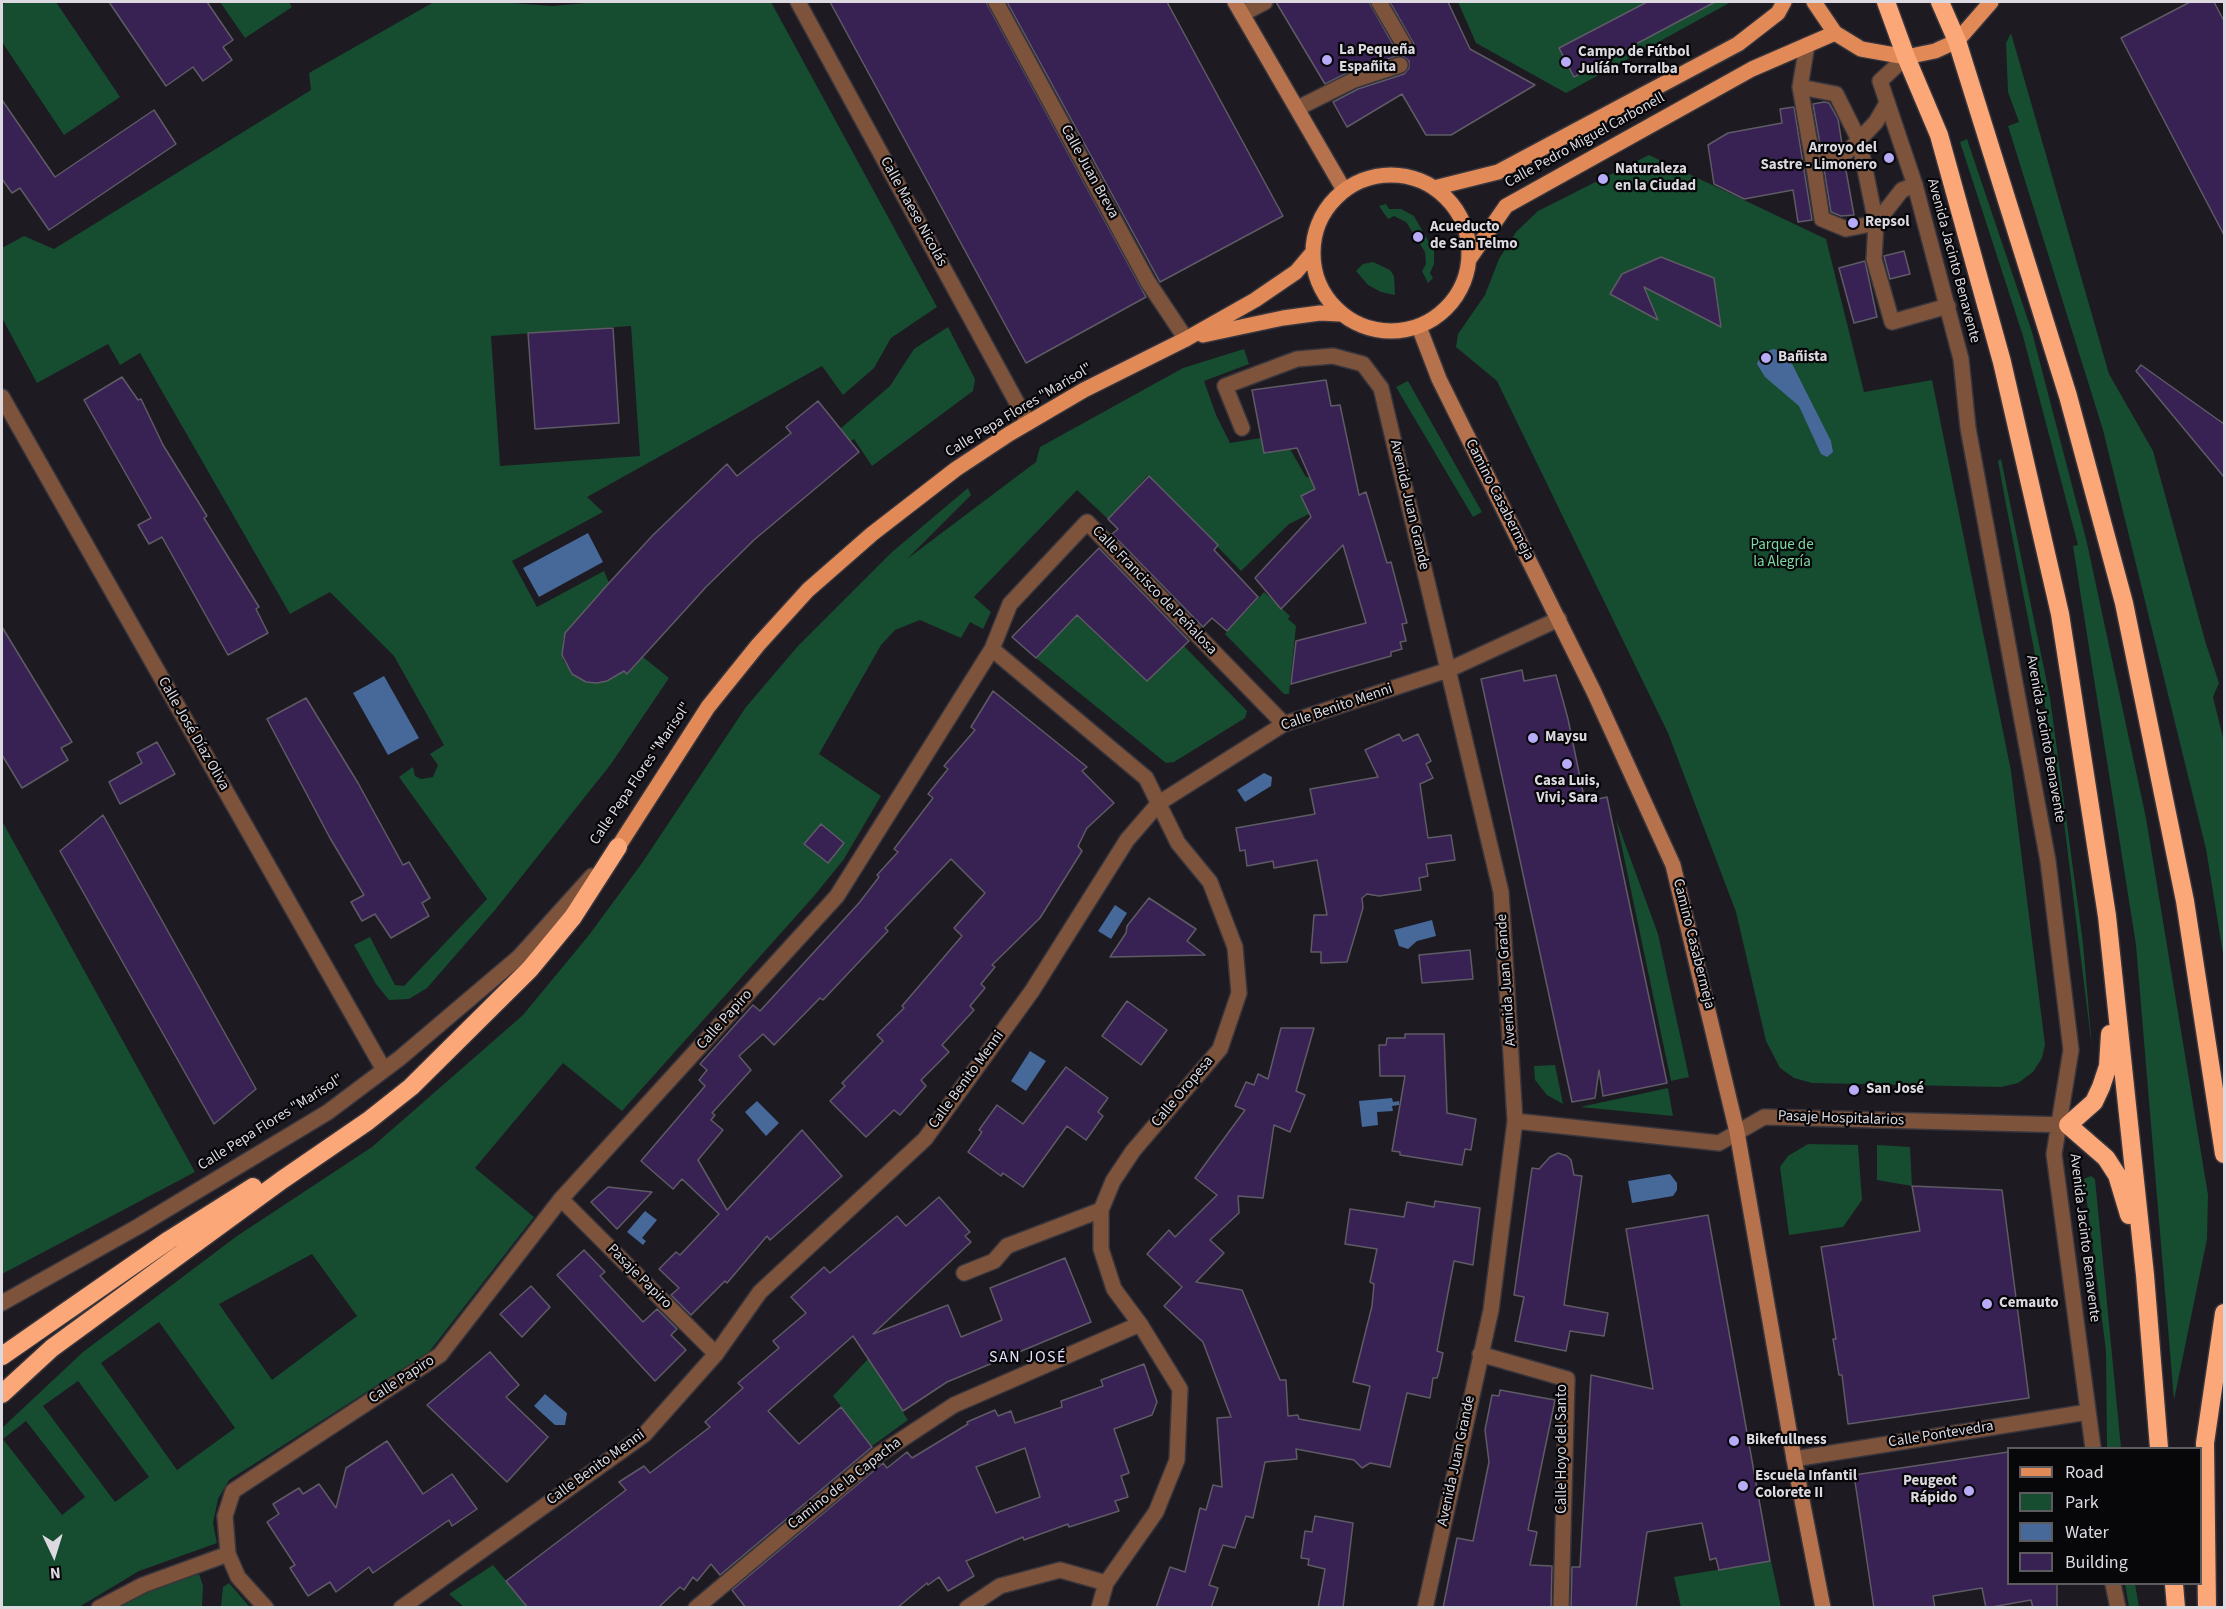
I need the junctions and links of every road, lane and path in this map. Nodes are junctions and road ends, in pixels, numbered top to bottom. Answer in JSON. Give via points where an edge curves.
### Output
{"nodes":[{"id":1,"x":798,"y":2,"type":"edge"},
{"id":2,"x":996,"y":2,"type":"edge"},
{"id":3,"x":1265,"y":2,"type":"edge"},
{"id":4,"x":1379,"y":2,"type":"edge"},
{"id":5,"x":1784,"y":2,"type":"edge"},
{"id":6,"x":1814,"y":2,"type":"edge"},
{"id":7,"x":1886,"y":2,"type":"edge"},
{"id":8,"x":1940,"y":2,"type":"edge"},
{"id":9,"x":1990,"y":2,"type":"edge"},
{"id":10,"x":1239,"y":8,"type":"edge"},
{"id":11,"x":1835,"y":33,"type":"junction"},
{"id":12,"x":1957,"y":41,"type":"junction"},
{"id":13,"x":1404,"y":45,"type":"dead end"},
{"id":14,"x":1807,"y":45,"type":"junction"},
{"id":15,"x":1906,"y":57,"type":"junction"},
{"id":16,"x":1400,"y":65,"type":"dead end"},
{"id":17,"x":1800,"y":87,"type":"junction"},
{"id":18,"x":1887,"y":103,"type":"junction"},
{"id":19,"x":1298,"y":108,"type":"junction"},
{"id":20,"x":1859,"y":140,"type":"junction"},
{"id":21,"x":1813,"y":161,"type":"junction"},
{"id":22,"x":1914,"y":186,"type":"junction"},
{"id":23,"x":1434,"y":188,"type":"junction"},
{"id":24,"x":1344,"y":190,"type":"junction"},
{"id":25,"x":1876,"y":223,"type":"junction"},
{"id":26,"x":1313,"y":252,"type":"junction"},
{"id":27,"x":1470,"y":258,"type":"junction"},
{"id":28,"x":1948,"y":306,"type":"junction"},
{"id":29,"x":1340,"y":314,"type":"junction"},
{"id":30,"x":1419,"y":327,"type":"junction"},
{"id":31,"x":1186,"y":339,"type":"junction"},
{"id":32,"x":2,"y":397,"type":"edge"},
{"id":33,"x":1028,"y":423,"type":"junction"},
{"id":34,"x":1242,"y":428,"type":"dead end"},
{"id":35,"x":1559,"y":619,"type":"junction"},
{"id":36,"x":992,"y":649,"type":"junction"},
{"id":37,"x":1448,"y":670,"type":"junction"},
{"id":38,"x":1284,"y":724,"type":"junction"},
{"id":39,"x":1159,"y":803,"type":"junction"},
{"id":40,"x":618,"y":847,"type":"junction"},
{"id":41,"x":2114,"y":981,"type":"junction"},
{"id":42,"x":384,"y":1070,"type":"junction"},
{"id":43,"x":411,"y":1087,"type":"junction"},
{"id":44,"x":1515,"y":1121,"type":"junction"},
{"id":45,"x":2063,"y":1125,"type":"junction"},
{"id":46,"x":1737,"y":1132,"type":"junction"},
{"id":47,"x":2224,"y":1149,"type":"edge"},
{"id":48,"x":561,"y":1199,"type":"junction"},
{"id":49,"x":1101,"y":1210,"type":"junction"},
{"id":50,"x":964,"y":1273,"type":"dead end"},
{"id":51,"x":2145,"y":1275,"type":"junction"},
{"id":52,"x":2,"y":1304,"type":"edge"},
{"id":53,"x":2224,"y":1313,"type":"edge"},
{"id":54,"x":1140,"y":1324,"type":"junction"},
{"id":55,"x":717,"y":1354,"type":"junction"},
{"id":56,"x":1480,"y":1354,"type":"junction"},
{"id":57,"x":2,"y":1356,"type":"edge"},
{"id":58,"x":2,"y":1394,"type":"edge"},
{"id":59,"x":2088,"y":1412,"type":"junction"},
{"id":60,"x":2093,"y":1447,"type":"edge"},
{"id":61,"x":2159,"y":1447,"type":"edge"},
{"id":62,"x":1794,"y":1459,"type":"junction"},
{"id":63,"x":228,"y":1554,"type":"junction"},
{"id":64,"x":1106,"y":1583,"type":"junction"},
{"id":65,"x":2113,"y":1585,"type":"edge"},
{"id":66,"x":2174,"y":1585,"type":"edge"},
{"id":67,"x":99,"y":1608,"type":"edge"},
{"id":68,"x":266,"y":1608,"type":"edge"},
{"id":69,"x":401,"y":1608,"type":"edge"},
{"id":70,"x":696,"y":1608,"type":"edge"},
{"id":71,"x":967,"y":1608,"type":"edge"},
{"id":72,"x":1099,"y":1608,"type":"edge"},
{"id":73,"x":1425,"y":1608,"type":"edge"},
{"id":74,"x":1561,"y":1608,"type":"edge"},
{"id":75,"x":1823,"y":1608,"type":"edge"},
{"id":76,"x":2118,"y":1608,"type":"edge"},
{"id":77,"x":2176,"y":1608,"type":"edge"},
{"id":78,"x":2207,"y":1608,"type":"edge"}],
"edges":[{"from":1,"to":33,"type":"street","name":"Calle Maese Nicolás"},
{"from":2,"to":31,"type":"street","name":"Calle Juan Breva","via":[[1148,282]]},
{"from":3,"to":10,"type":"street"},
{"from":4,"to":13,"type":"street"},
{"from":5,"to":23,"type":"main road","name":"Calle Pedro Miguel Carbonell","via":[[1778,13],[1738,44],[1498,172]]},
{"from":6,"to":11,"type":"main road"},
{"from":7,"to":15,"type":"highway","name":"Avenida Jacinto Benavente"},
{"from":8,"to":12,"type":"highway"},
{"from":9,"to":12,"type":"main road"},
{"from":10,"to":19,"type":"main road"},
{"from":11,"to":14,"type":"main road","name":"Calle Pedro Miguel Carbonell"},
{"from":11,"to":15,"type":"main road","via":[[1861,49]]},
{"from":12,"to":15,"type":"main road"},
{"from":12,"to":47,"type":"highway","via":[[2068,396],[2124,603],[2185,901]]},
{"from":14,"to":17,"type":"street"},
{"from":14,"to":27,"type":"main road","name":"Calle Pedro Miguel Carbonell","via":[[1752,69],[1506,206]]},
{"from":15,"to":18,"type":"street","name":"Avenida Jacinto Benavente","via":[[1880,81]]},
{"from":15,"to":41,"type":"highway","name":"Avenida Jacinto Benavente","via":[[1939,135],[1999,350],[2060,614]]},
{"from":16,"to":19,"type":"street","via":[[1354,80]]},
{"from":17,"to":20,"type":"street","via":[[1836,94]]},
{"from":17,"to":21,"type":"street"},
{"from":18,"to":20,"type":"street"},
{"from":18,"to":22,"type":"street","name":"Avenida Jacinto Benavente"},
{"from":19,"to":24,"type":"main road"},
{"from":20,"to":21,"type":"street","via":[[1844,155]]},
{"from":20,"to":25,"type":"street"},
{"from":21,"to":25,"type":"street","via":[[1822,219],[1846,229]]},
{"from":22,"to":25,"type":"street","via":[[1902,190]]},
{"from":22,"to":28,"type":"street","name":"Avenida Jacinto Benavente"},
{"from":23,"to":24,"type":"main road","via":[[1409,177],[1373,176]]},
{"from":23,"to":27,"type":"main road","via":[[1459,214],[1467,231]]},
{"from":24,"to":26,"type":"main road","via":[[1329,203],[1315,231]]},
{"from":25,"to":28,"type":"street","via":[[1874,259],[1892,322]]},
{"from":26,"to":29,"type":"main road","via":[[1322,293]]},
{"from":26,"to":31,"type":"main road","name":"Calle Pepa Flores \"Marisol\"","via":[[1279,284]]},
{"from":27,"to":30,"type":"main road","via":[[1464,281],[1450,305]]},
{"from":28,"to":45,"type":"street","name":"Avenida Jacinto Benavente","via":[[1961,359],[1968,428],[2048,861],[2071,1050]]},
{"from":29,"to":30,"type":"main road","via":[[1372,330],[1400,332]]},
{"from":29,"to":31,"type":"main road","name":"Calle Pepa Flores \"Marisol\"","via":[[1283,318]]},
{"from":30,"to":35,"type":"main road","name":"Camino Casabermeja","via":[[1439,379]]},
{"from":31,"to":33,"type":"main road","name":"Calle Pepa Flores \"Marisol\""},
{"from":32,"to":42,"type":"street","name":"Calle José Díaz Oliva"},
{"from":33,"to":40,"type":"main road","name":"Calle Pepa Flores \"Marisol\"","via":[[956,470],[872,534],[808,590],[708,707]]},
{"from":34,"to":37,"type":"street","name":"Avenida Juan Grande","via":[[1225,386],[1297,359],[1333,356],[1363,364],[1381,388]]},
{"from":35,"to":37,"type":"street","name":"Calle Benito Menni"},
{"from":35,"to":46,"type":"main road","name":"Camino Casabermeja","via":[[1673,865]]},
{"from":36,"to":38,"type":"street","name":"Calle Francisco de Peñalosa","via":[[1010,604],[1087,522]]},
{"from":36,"to":39,"type":"street","via":[[1146,778]]},
{"from":36,"to":48,"type":"street","name":"Calle Papiro","via":[[837,896]]},
{"from":37,"to":38,"type":"street","name":"Calle Benito Menni"},
{"from":37,"to":44,"type":"street","name":"Avenida Juan Grande","via":[[1501,892]]},
{"from":38,"to":39,"type":"street","name":"Calle Benito Menni"},
{"from":39,"to":49,"type":"street","name":"Calle Oropesa","via":[[1178,843],[1210,882],[1235,947],[1239,993],[1220,1049],[1133,1152],[1113,1181]]},
{"from":39,"to":55,"type":"street","name":"Calle Benito Menni","via":[[1127,840],[1032,991],[925,1139],[760,1292]]},
{"from":40,"to":42,"type":"street","name":"Calle Pepa Flores \"Marisol\"","via":[[519,957]]},
{"from":40,"to":43,"type":"highway","via":[[573,917],[530,969]]},
{"from":41,"to":45,"type":"highway","via":[[2108,1066],[2094,1102]]},
{"from":41,"to":51,"type":"highway"},
{"from":42,"to":52,"type":"street","name":"Calle Pepa Flores \"Marisol\"","via":[[328,1112]]},
{"from":43,"to":57,"type":"highway","via":[[169,1240]]},
{"from":43,"to":58,"type":"highway","via":[[52,1348]]},
{"from":44,"to":46,"type":"street","name":"Pasaje Hospitalarios","via":[[1719,1143]]},
{"from":44,"to":56,"type":"street","name":"Avenida Juan Grande","via":[[1491,1310]]},
{"from":45,"to":46,"type":"street","name":"Pasaje Hospitalarios","via":[[1764,1117]]},
{"from":45,"to":51,"type":"highway","via":[[2106,1158],[2117,1175]]},
{"from":45,"to":59,"type":"street","name":"Avenida Jacinto Benavente","via":[[2054,1154]]},
{"from":46,"to":62,"type":"main road","name":"Camino Casabermeja"},
{"from":48,"to":55,"type":"street","name":"Pasaje Papiro"},
{"from":48,"to":63,"type":"street","name":"Calle Papiro","via":[[440,1356],[233,1491],[225,1516]]},
{"from":49,"to":50,"type":"street","via":[[1007,1246],[994,1261]]},
{"from":49,"to":54,"type":"street","name":"Calle Oropesa","via":[[1101,1249],[1114,1288]]},
{"from":51,"to":61,"type":"highway"},
{"from":53,"to":78,"type":"highway","via":[[2205,1443]]},
{"from":54,"to":64,"type":"street","name":"Calle Oropesa","via":[[1180,1389],[1177,1460],[1156,1512]]},
{"from":54,"to":70,"type":"street","name":"Camino de la Capacha","via":[[954,1405],[878,1455]]},
{"from":55,"to":69,"type":"street","name":"Calle Benito Menni","via":[[644,1435]]},
{"from":56,"to":73,"type":"street","name":"Avenida Juan Grande"},
{"from":56,"to":74,"type":"street","name":"Calle Hoyo del Santo","via":[[1567,1379]]},
{"from":59,"to":60,"type":"street","name":"Avenida Jacinto Benavente"},
{"from":59,"to":62,"type":"street","name":"Calle Pontevedra"},
{"from":62,"to":75,"type":"main road","name":"Camino Casabermeja"},
{"from":63,"to":67,"type":"street","via":[[143,1585]]},
{"from":63,"to":68,"type":"street","via":[[238,1577]]},
{"from":64,"to":71,"type":"street","via":[[1060,1570],[1000,1586]]},
{"from":64,"to":72,"type":"street","name":"Calle Oropesa"},
{"from":65,"to":76,"type":"street"},
{"from":66,"to":77,"type":"highway"}]}
